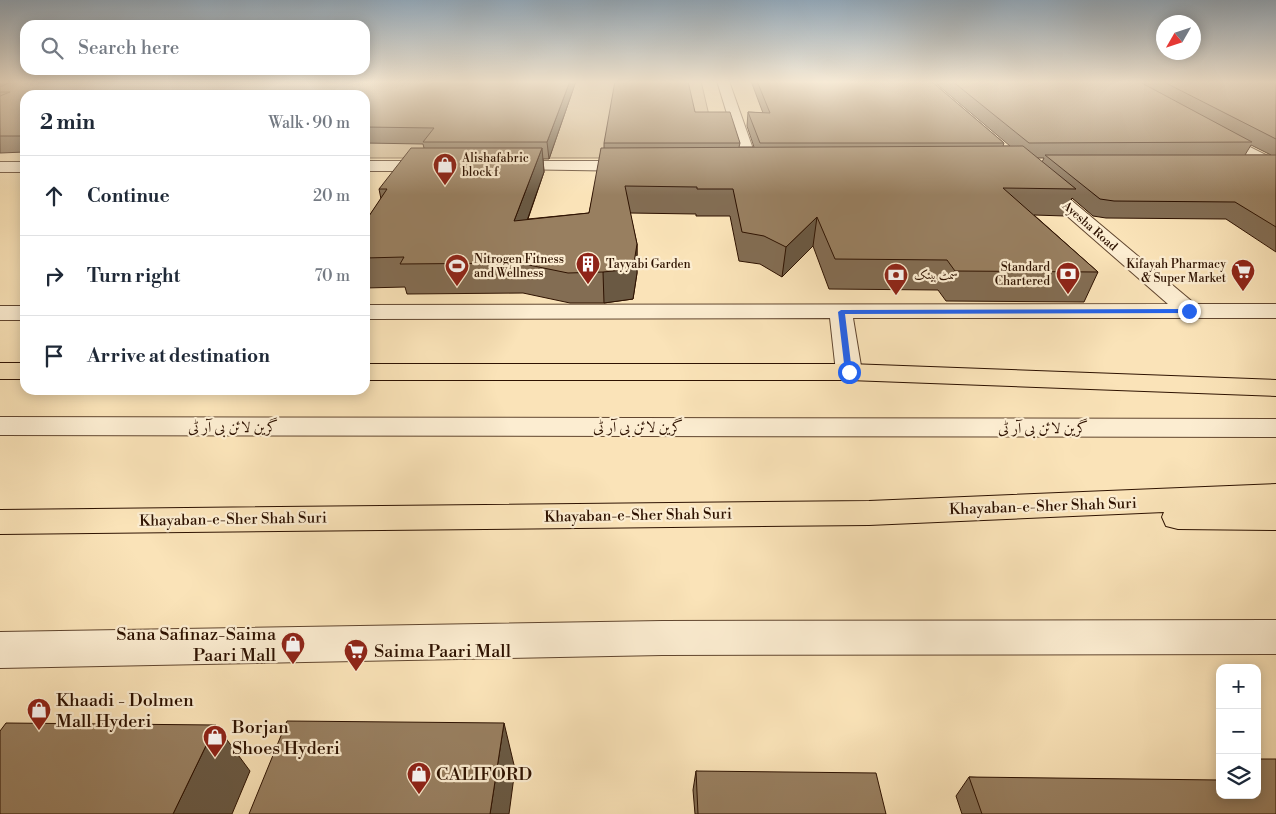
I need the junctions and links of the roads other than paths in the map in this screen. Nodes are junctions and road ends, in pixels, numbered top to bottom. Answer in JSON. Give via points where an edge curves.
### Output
{"nodes":[{"id":1,"x":736,"y":119,"type":"edge"},
{"id":2,"x":1203,"y":127,"type":"edge"},
{"id":3,"x":1242,"y":164,"type":"edge"},
{"id":4,"x":1274,"y":164,"type":"edge"},
{"id":5,"x":370,"y":166,"type":"edge"},
{"id":6,"x":444,"y":166,"type":"edge"},
{"id":7,"x":494,"y":166,"type":"edge"},
{"id":8,"x":652,"y":166,"type":"edge"},
{"id":9,"x":731,"y":166,"type":"edge"},
{"id":10,"x":751,"y":166,"type":"junction"},
{"id":11,"x":770,"y":166,"type":"edge"},
{"id":12,"x":0,"y":167,"type":"edge"},
{"id":13,"x":20,"y":167,"type":"edge"},
{"id":14,"x":1025,"y":170,"type":"edge"},
{"id":15,"x":1189,"y":311,"type":"junction"},
{"id":16,"x":370,"y":312,"type":"edge"},
{"id":17,"x":841,"y":312,"type":"junction"},
{"id":18,"x":1276,"y":312,"type":"edge"},
{"id":19,"x":0,"y":313,"type":"edge"},
{"id":20,"x":20,"y":313,"type":"edge"},
{"id":21,"x":1276,"y":369,"type":"edge"},
{"id":22,"x":0,"y":371,"type":"edge"},
{"id":23,"x":20,"y":371,"type":"edge"},
{"id":24,"x":370,"y":372,"type":"edge"},
{"id":25,"x":849,"y":372,"type":"junction"},
{"id":26,"x":894,"y":373,"type":"junction"},
{"id":27,"x":1276,"y":388,"type":"edge"},
{"id":28,"x":0,"y":426,"type":"edge"},
{"id":29,"x":1276,"y":428,"type":"edge"},
{"id":30,"x":1276,"y":496,"type":"edge"},
{"id":31,"x":869,"y":513,"type":"junction"},
{"id":32,"x":1276,"y":518,"type":"edge"},
{"id":33,"x":0,"y":522,"type":"edge"},
{"id":34,"x":1276,"y":638,"type":"edge"},
{"id":35,"x":0,"y":650,"type":"edge"}],
"edges":[{"from":1,"to":10,"type":"street"},
{"from":2,"to":4,"type":"street"},
{"from":3,"to":4,"type":"street"},
{"from":5,"to":6,"type":"street"},
{"from":7,"to":8,"type":"street"},
{"from":9,"to":10,"type":"street"},
{"from":10,"to":11,"type":"street"},
{"from":12,"to":13,"type":"street"},
{"from":14,"to":15,"type":"street","name":"Ayesha Road"},
{"from":15,"to":17,"type":"street"},
{"from":15,"to":18,"type":"street"},
{"from":16,"to":17,"type":"street"},
{"from":17,"to":25,"type":"street"},
{"from":19,"to":20,"type":"street"},
{"from":21,"to":26,"type":"main road"},
{"from":22,"to":23,"type":"main road"},
{"from":24,"to":25,"type":"main road"},
{"from":25,"to":26,"type":"main road"},
{"from":26,"to":27,"type":"main road"},
{"from":28,"to":29,"type":"street","name":"گرین لائن بی آر ٹی"},
{"from":30,"to":31,"type":"main road","name":"Khayaban-e-Sher Shah Suri"},
{"from":31,"to":32,"type":"main road"},
{"from":31,"to":33,"type":"main road","name":"Khayaban-e-Sher Shah Suri"},
{"from":34,"to":35,"type":"street","via":[[662,638]]}]}
